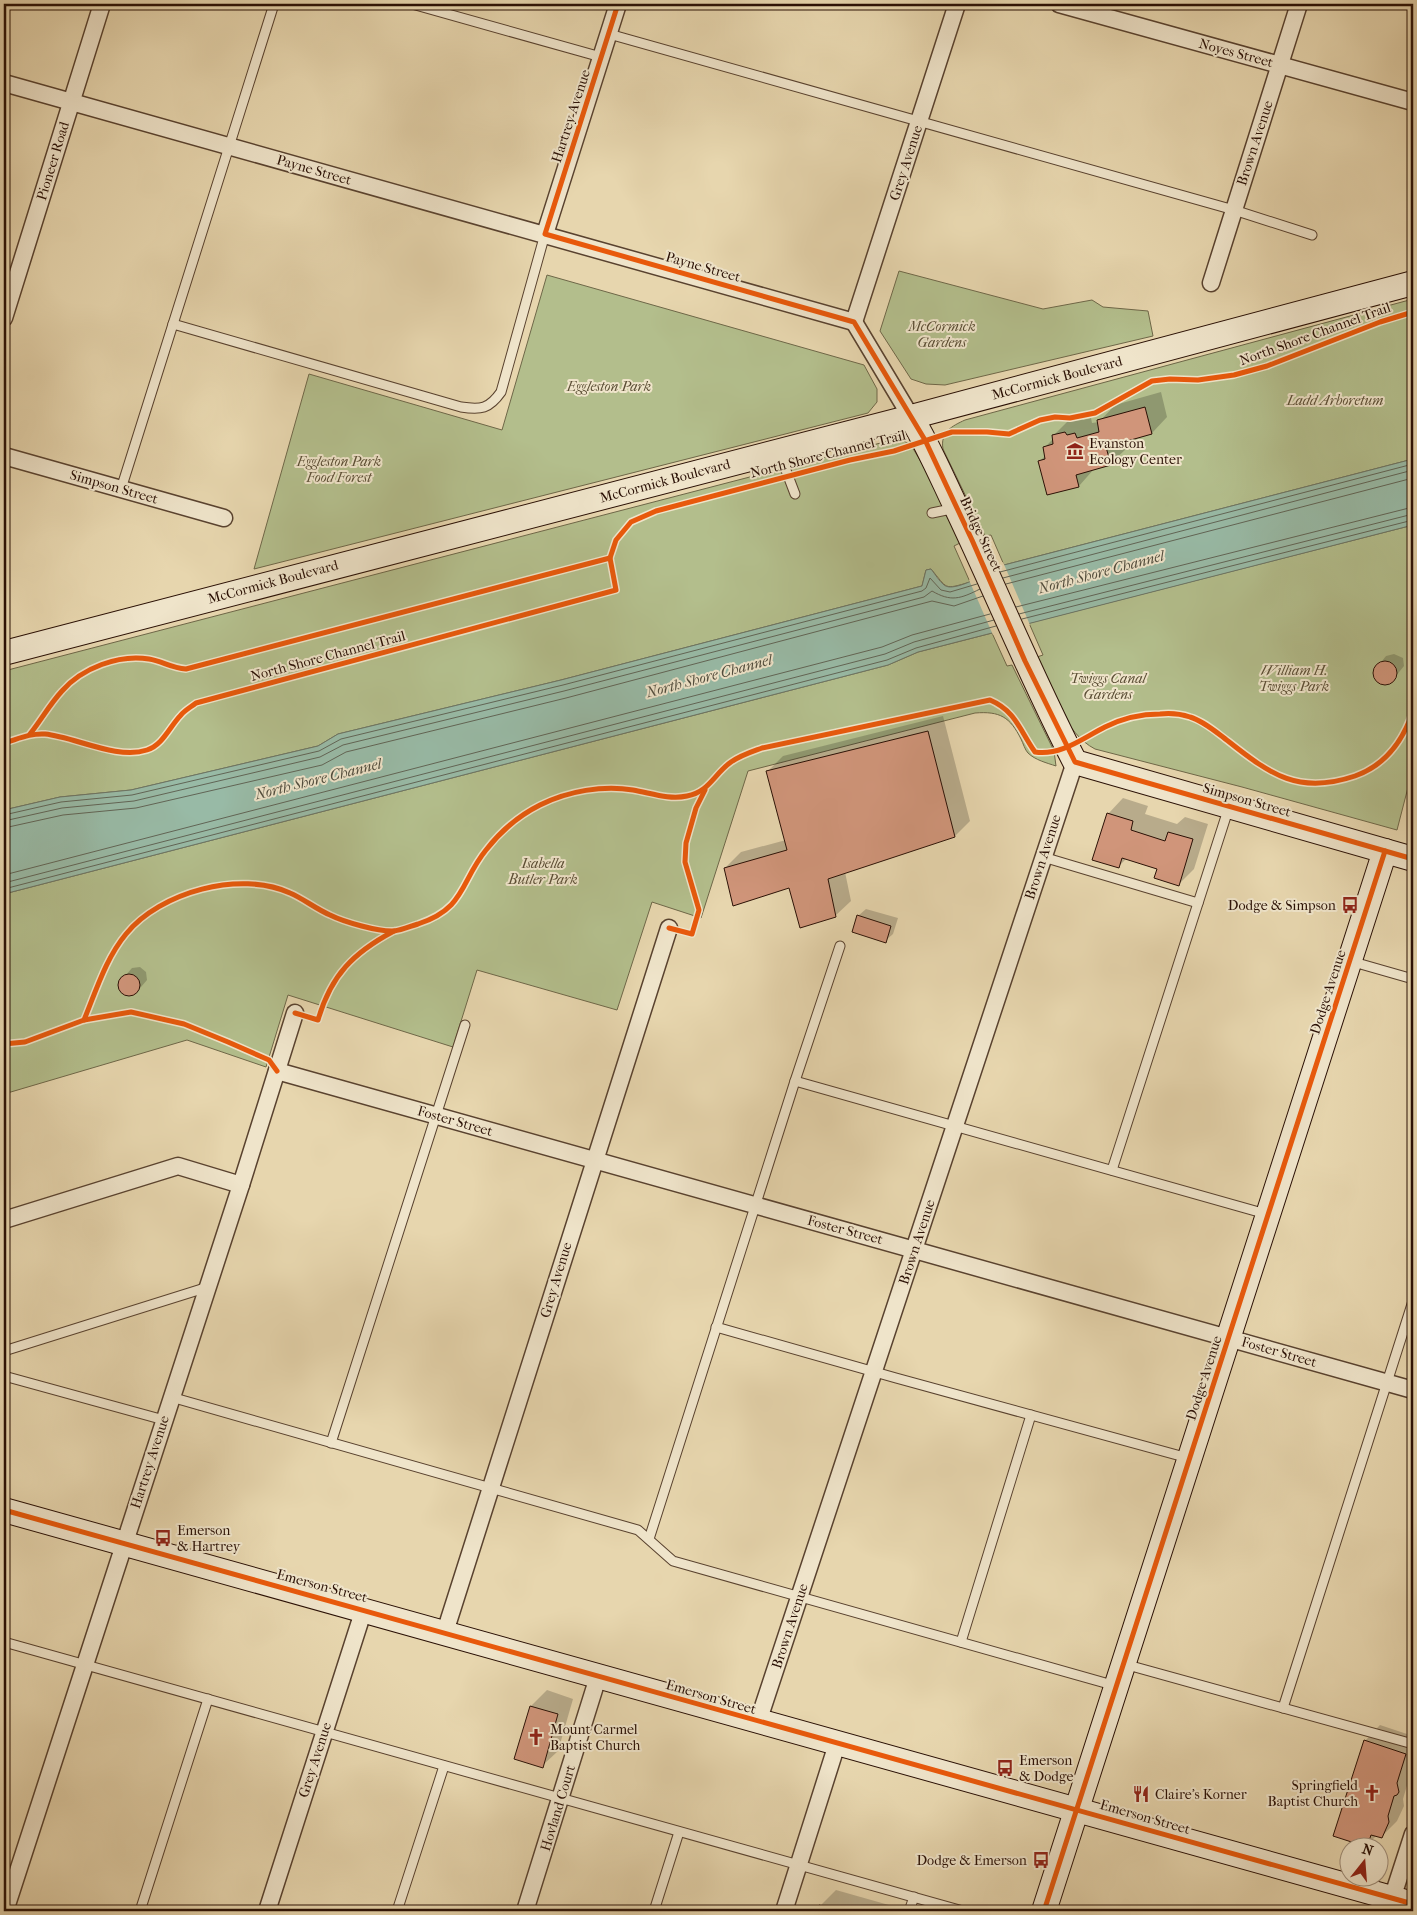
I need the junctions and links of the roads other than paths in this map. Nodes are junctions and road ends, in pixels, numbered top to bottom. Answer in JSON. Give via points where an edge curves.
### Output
{"nodes":[{"id":1,"x":102,"y":4,"type":"edge"},
{"id":2,"x":274,"y":4,"type":"edge"},
{"id":3,"x":412,"y":4,"type":"edge"},
{"id":4,"x":618,"y":4,"type":"edge"},
{"id":5,"x":957,"y":4,"type":"edge"},
{"id":6,"x":1059,"y":4,"type":"edge"},
{"id":7,"x":1299,"y":4,"type":"edge"},
{"id":8,"x":609,"y":34,"type":"junction"},
{"id":9,"x":602,"y":57,"type":"junction"},
{"id":10,"x":1280,"y":65,"type":"junction"},
{"id":11,"x":4,"y":83,"type":"edge"},
{"id":12,"x":72,"y":102,"type":"junction"},
{"id":13,"x":1413,"y":102,"type":"edge"},
{"id":14,"x":919,"y":121,"type":"junction"},
{"id":15,"x":228,"y":146,"type":"junction"},
{"id":16,"x":1234,"y":210,"type":"junction"},
{"id":17,"x":545,"y":234,"type":"junction"},
{"id":18,"x":1312,"y":235,"type":"dead end"},
{"id":19,"x":1211,"y":283,"type":"dead end"},
{"id":20,"x":1413,"y":283,"type":"edge"},
{"id":21,"x":4,"y":318,"type":"edge"},
{"id":22,"x":854,"y":322,"type":"junction"},
{"id":23,"x":173,"y":324,"type":"junction"},
{"id":24,"x":911,"y":417,"type":"junction"},
{"id":25,"x":779,"y":452,"type":"junction"},
{"id":26,"x":4,"y":456,"type":"edge"},
{"id":27,"x":121,"y":489,"type":"junction"},
{"id":28,"x":795,"y":494,"type":"dead end"},
{"id":29,"x":956,"y":508,"type":"junction"},
{"id":30,"x":932,"y":514,"type":"dead end"},
{"id":31,"x":224,"y":518,"type":"dead end"},
{"id":32,"x":4,"y":653,"type":"edge"},
{"id":33,"x":1075,"y":762,"type":"junction"},
{"id":34,"x":1229,"y":806,"type":"junction"},
{"id":35,"x":1385,"y":851,"type":"junction"},
{"id":36,"x":1043,"y":857,"type":"junction"},
{"id":37,"x":1413,"y":859,"type":"edge"},
{"id":38,"x":1198,"y":903,"type":"junction"},
{"id":39,"x":669,"y":928,"type":"dead end"},
{"id":40,"x":840,"y":946,"type":"dead end"},
{"id":41,"x":1350,"y":961,"type":"junction"},
{"id":42,"x":1413,"y":979,"type":"edge"},
{"id":43,"x":295,"y":1013,"type":"dead end"},
{"id":44,"x":464,"y":1026,"type":"dead end"},
{"id":45,"x":277,"y":1071,"type":"junction"},
{"id":46,"x":795,"y":1081,"type":"junction"},
{"id":47,"x":436,"y":1116,"type":"junction"},
{"id":48,"x":955,"y":1126,"type":"junction"},
{"id":49,"x":594,"y":1160,"type":"junction"},
{"id":50,"x":1112,"y":1170,"type":"junction"},
{"id":51,"x":241,"y":1185,"type":"junction"},
{"id":52,"x":755,"y":1205,"type":"junction"},
{"id":53,"x":1268,"y":1215,"type":"junction"},
{"id":54,"x":4,"y":1220,"type":"edge"},
{"id":55,"x":914,"y":1249,"type":"junction"},
{"id":56,"x":208,"y":1286,"type":"junction"},
{"id":57,"x":1413,"y":1301,"type":"edge"},
{"id":58,"x":716,"y":1327,"type":"junction"},
{"id":59,"x":1229,"y":1337,"type":"junction"},
{"id":60,"x":4,"y":1351,"type":"edge"},
{"id":61,"x":874,"y":1372,"type":"junction"},
{"id":62,"x":4,"y":1376,"type":"edge"},
{"id":63,"x":1387,"y":1383,"type":"junction"},
{"id":64,"x":1413,"y":1390,"type":"edge"},
{"id":65,"x":171,"y":1397,"type":"junction"},
{"id":66,"x":1031,"y":1415,"type":"junction"},
{"id":67,"x":164,"y":1420,"type":"junction"},
{"id":68,"x":331,"y":1443,"type":"junction"},
{"id":69,"x":1190,"y":1458,"type":"junction"},
{"id":70,"x":491,"y":1488,"type":"junction"},
{"id":71,"x":4,"y":1510,"type":"edge"},
{"id":72,"x":649,"y":1539,"type":"junction"},
{"id":73,"x":125,"y":1543,"type":"junction"},
{"id":74,"x":800,"y":1597,"type":"junction"},
{"id":75,"x":364,"y":1609,"type":"junction"},
{"id":76,"x":445,"y":1632,"type":"junction"},
{"id":77,"x":4,"y":1642,"type":"edge"},
{"id":78,"x":961,"y":1642,"type":"junction"},
{"id":79,"x":85,"y":1664,"type":"junction"},
{"id":80,"x":1120,"y":1675,"type":"junction"},
{"id":81,"x":598,"y":1677,"type":"junction"},
{"id":82,"x":208,"y":1700,"type":"junction"},
{"id":83,"x":1283,"y":1708,"type":"junction"},
{"id":84,"x":758,"y":1722,"type":"junction"},
{"id":85,"x":324,"y":1733,"type":"junction"},
{"id":86,"x":837,"y":1744,"type":"junction"},
{"id":87,"x":1413,"y":1744,"type":"edge"},
{"id":88,"x":444,"y":1766,"type":"junction"},
{"id":89,"x":561,"y":1799,"type":"junction"},
{"id":90,"x":1077,"y":1810,"type":"junction"},
{"id":91,"x":679,"y":1832,"type":"junction"},
{"id":92,"x":1413,"y":1834,"type":"edge"},
{"id":93,"x":799,"y":1865,"type":"junction"},
{"id":94,"x":914,"y":1897,"type":"junction"},
{"id":95,"x":1398,"y":1905,"type":"edge"},
{"id":96,"x":5,"y":1911,"type":"edge"},
{"id":97,"x":140,"y":1911,"type":"edge"},
{"id":98,"x":267,"y":1911,"type":"edge"},
{"id":99,"x":397,"y":1911,"type":"edge"},
{"id":100,"x":525,"y":1911,"type":"edge"},
{"id":101,"x":654,"y":1911,"type":"edge"},
{"id":102,"x":784,"y":1911,"type":"edge"},
{"id":103,"x":909,"y":1911,"type":"edge"},
{"id":104,"x":963,"y":1911,"type":"edge"},
{"id":105,"x":1044,"y":1911,"type":"edge"}],
"edges":[{"from":1,"to":12,"type":"street","name":"Pioneer Road"},
{"from":2,"to":15,"type":"lane"},
{"from":3,"to":9,"type":"lane"},
{"from":4,"to":8,"type":"street","name":"Hartrey Avenue"},
{"from":5,"to":14,"type":"street","name":"Grey Avenue"},
{"from":6,"to":10,"type":"street","name":"Noyes Street"},
{"from":7,"to":10,"type":"street","name":"Brown Avenue"},
{"from":8,"to":9,"type":"street","name":"Hartrey Avenue"},
{"from":8,"to":14,"type":"lane"},
{"from":9,"to":17,"type":"street","name":"Hartrey Avenue"},
{"from":10,"to":13,"type":"street","name":"Noyes Street"},
{"from":10,"to":16,"type":"street","name":"Brown Avenue"},
{"from":11,"to":12,"type":"street","name":"Payne Street"},
{"from":12,"to":15,"type":"street","name":"Payne Street"},
{"from":12,"to":21,"type":"street","name":"Pioneer Road"},
{"from":14,"to":16,"type":"lane"},
{"from":14,"to":22,"type":"street","name":"Grey Avenue"},
{"from":15,"to":17,"type":"street","name":"Payne Street"},
{"from":15,"to":23,"type":"lane"},
{"from":16,"to":18,"type":"lane"},
{"from":16,"to":19,"type":"street","name":"Brown Avenue"},
{"from":17,"to":22,"type":"street","name":"Payne Street"},
{"from":17,"to":23,"type":"lane","via":[[501,392],[492,403],[478,409],[461,407]]},
{"from":20,"to":24,"type":"main road","name":"McCormick Boulevard"},
{"from":22,"to":24,"type":"street","name":"Bridge Street"},
{"from":23,"to":27,"type":"lane"},
{"from":24,"to":25,"type":"main road","name":"McCormick Boulevard"},
{"from":24,"to":29,"type":"main road","name":"Bridge Street"},
{"from":25,"to":28,"type":"lane"},
{"from":25,"to":32,"type":"main road","name":"McCormick Boulevard"},
{"from":26,"to":27,"type":"street","name":"Simpson Street"},
{"from":27,"to":31,"type":"street","name":"Simpson Street"},
{"from":29,"to":30,"type":"lane"},
{"from":29,"to":33,"type":"main road","name":"Bridge Street"},
{"from":33,"to":34,"type":"main road","name":"Simpson Street"},
{"from":33,"to":36,"type":"street","name":"Brown Avenue"},
{"from":34,"to":35,"type":"main road","name":"Simpson Street"},
{"from":34,"to":38,"type":"lane"},
{"from":35,"to":37,"type":"main road","name":"Simpson Street"},
{"from":35,"to":41,"type":"main road","name":"Dodge Avenue"},
{"from":36,"to":38,"type":"lane"},
{"from":36,"to":48,"type":"street","name":"Brown Avenue"},
{"from":38,"to":50,"type":"lane"},
{"from":39,"to":49,"type":"street","name":"Grey Avenue"},
{"from":40,"to":46,"type":"lane"},
{"from":41,"to":42,"type":"lane"},
{"from":41,"to":53,"type":"main road","name":"Dodge Avenue"},
{"from":43,"to":45,"type":"street","name":"Hartrey Avenue"},
{"from":44,"to":47,"type":"lane"},
{"from":45,"to":47,"type":"street","name":"Foster Street"},
{"from":45,"to":51,"type":"street","name":"Hartrey Avenue"},
{"from":46,"to":48,"type":"lane"},
{"from":46,"to":52,"type":"lane"},
{"from":47,"to":49,"type":"street","name":"Foster Street"},
{"from":47,"to":68,"type":"lane"},
{"from":48,"to":50,"type":"lane"},
{"from":48,"to":55,"type":"street","name":"Brown Avenue"},
{"from":49,"to":52,"type":"street","name":"Foster Street"},
{"from":49,"to":70,"type":"street","name":"Grey Avenue"},
{"from":50,"to":53,"type":"lane"},
{"from":51,"to":54,"type":"street","via":[[178,1166]]},
{"from":51,"to":56,"type":"street","name":"Hartrey Avenue"},
{"from":52,"to":55,"type":"street","name":"Foster Street"},
{"from":52,"to":58,"type":"lane"},
{"from":53,"to":59,"type":"main road","name":"Dodge Avenue"},
{"from":55,"to":59,"type":"street","name":"Foster Street"},
{"from":55,"to":61,"type":"street","name":"Brown Avenue"},
{"from":56,"to":60,"type":"lane"},
{"from":56,"to":65,"type":"street","name":"Hartrey Avenue"},
{"from":57,"to":63,"type":"lane"},
{"from":58,"to":61,"type":"lane"},
{"from":58,"to":72,"type":"lane"},
{"from":59,"to":63,"type":"street","name":"Foster Street"},
{"from":59,"to":69,"type":"main road","name":"Dodge Avenue"},
{"from":61,"to":66,"type":"lane"},
{"from":61,"to":74,"type":"street","name":"Brown Avenue"},
{"from":62,"to":67,"type":"lane"},
{"from":63,"to":64,"type":"street","name":"Foster Street"},
{"from":63,"to":83,"type":"lane"},
{"from":65,"to":67,"type":"street","name":"Hartrey Avenue"},
{"from":65,"to":68,"type":"lane"},
{"from":66,"to":69,"type":"lane"},
{"from":66,"to":78,"type":"lane"},
{"from":67,"to":73,"type":"street","name":"Hartrey Avenue"},
{"from":68,"to":70,"type":"lane"},
{"from":69,"to":80,"type":"main road","name":"Dodge Avenue"},
{"from":70,"to":72,"type":"lane","via":[[638,1530]]},
{"from":70,"to":76,"type":"street","name":"Grey Avenue"},
{"from":71,"to":73,"type":"main road","name":"Emerson Street"},
{"from":72,"to":74,"type":"lane","via":[[673,1561]]},
{"from":73,"to":75,"type":"main road","name":"Emerson Street"},
{"from":73,"to":79,"type":"street","name":"Hartrey Avenue"},
{"from":74,"to":78,"type":"lane"},
{"from":74,"to":84,"type":"street","name":"Brown Avenue"},
{"from":75,"to":76,"type":"main road","name":"Emerson Street"},
{"from":75,"to":85,"type":"street","name":"Grey Avenue"},
{"from":76,"to":81,"type":"main road","name":"Emerson Street"},
{"from":77,"to":79,"type":"lane"},
{"from":78,"to":80,"type":"lane"},
{"from":79,"to":82,"type":"lane"},
{"from":79,"to":96,"type":"street","name":"Hartrey Avenue"},
{"from":80,"to":83,"type":"lane"},
{"from":80,"to":90,"type":"main road","name":"Dodge Avenue"},
{"from":81,"to":84,"type":"main road","name":"Emerson Street"},
{"from":81,"to":89,"type":"street","name":"Hovland Court"},
{"from":82,"to":85,"type":"lane"},
{"from":82,"to":97,"type":"lane"},
{"from":83,"to":87,"type":"lane"},
{"from":84,"to":86,"type":"main road","name":"Emerson Street"},
{"from":85,"to":88,"type":"lane"},
{"from":85,"to":98,"type":"street","name":"Grey Avenue"},
{"from":86,"to":90,"type":"main road","name":"Emerson Street"},
{"from":86,"to":93,"type":"street"},
{"from":88,"to":89,"type":"lane"},
{"from":88,"to":99,"type":"lane"},
{"from":89,"to":91,"type":"lane"},
{"from":89,"to":100,"type":"street","name":"Hovland Court"},
{"from":90,"to":95,"type":"main road","name":"Emerson Street"},
{"from":90,"to":105,"type":"main road","name":"Dodge Avenue"},
{"from":91,"to":93,"type":"lane"},
{"from":91,"to":101,"type":"lane"},
{"from":92,"to":95,"type":"street"},
{"from":93,"to":94,"type":"lane"},
{"from":93,"to":102,"type":"street"},
{"from":94,"to":103,"type":"lane"},
{"from":94,"to":104,"type":"lane"}]}
